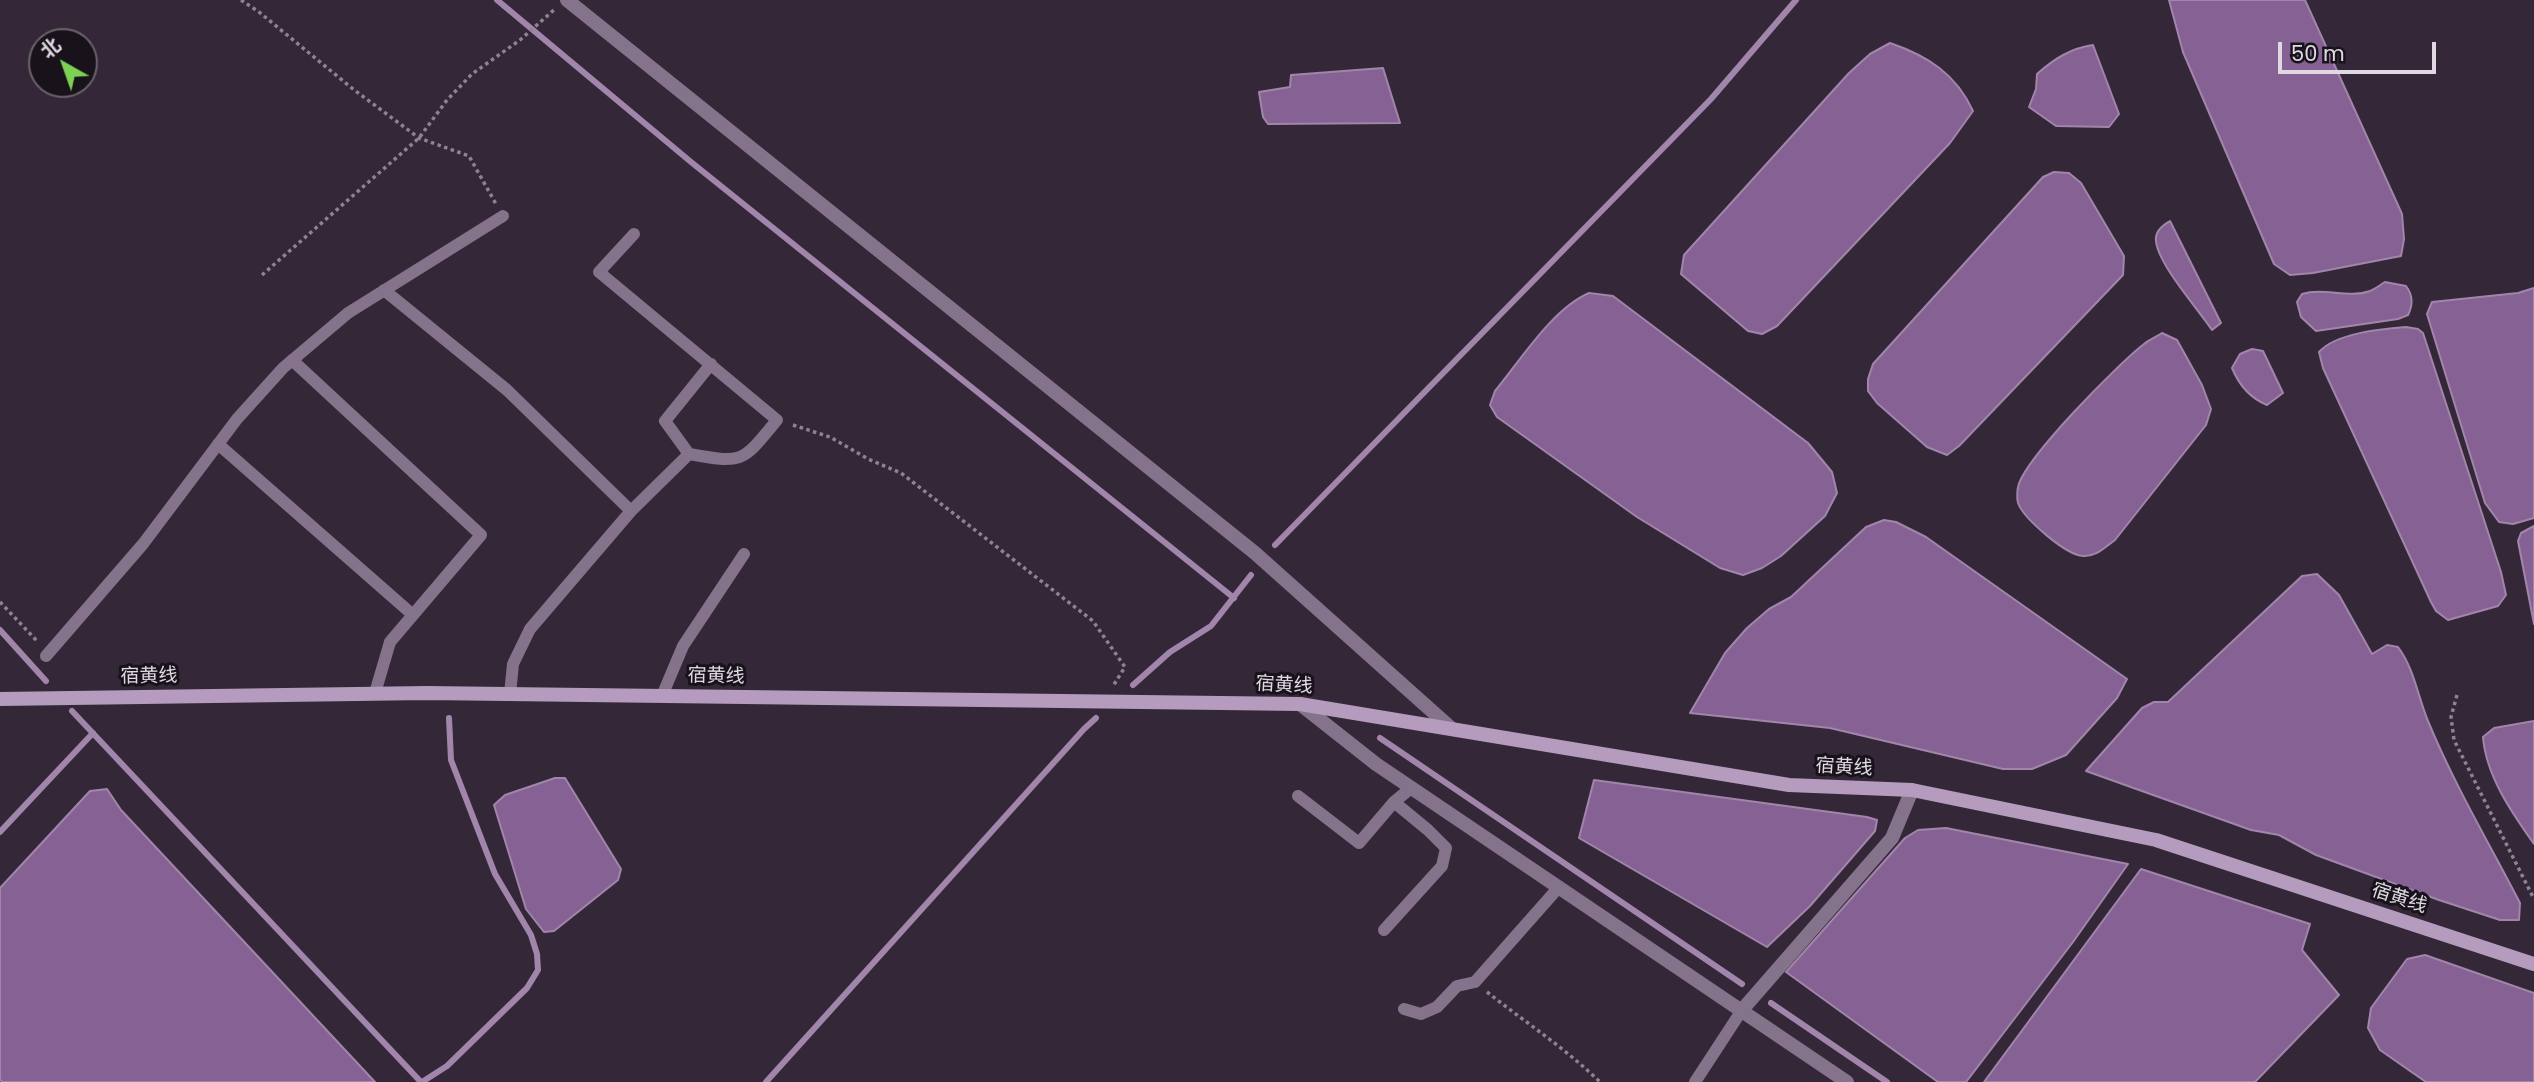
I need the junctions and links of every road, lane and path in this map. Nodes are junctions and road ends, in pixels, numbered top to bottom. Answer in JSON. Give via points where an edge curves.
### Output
{"nodes":[{"id":1,"x":241,"y":0,"type":"edge"},
{"id":2,"x":567,"y":0,"type":"edge"},
{"id":3,"x":540,"y":22,"type":"dead end"},
{"id":4,"x":419,"y":138,"type":"junction"},
{"id":5,"x":503,"y":216,"type":"joint"},
{"id":6,"x":634,"y":234,"type":"dead end"},
{"id":7,"x":262,"y":275,"type":"dead end"},
{"id":8,"x":384,"y":290,"type":"junction"},
{"id":9,"x":292,"y":360,"type":"junction"},
{"id":10,"x":711,"y":364,"type":"junction"},
{"id":11,"x":778,"y":419,"type":"junction"},
{"id":12,"x":218,"y":444,"type":"junction"},
{"id":13,"x":690,"y":454,"type":"junction"},
{"id":14,"x":631,"y":511,"type":"junction"},
{"id":15,"x":744,"y":554,"type":"dead end"},
{"id":16,"x":413,"y":615,"type":"junction"},
{"id":17,"x":46,"y":656,"type":"dead end"},
{"id":18,"x":375,"y":694,"type":"junction"},
{"id":19,"x":510,"y":694,"type":"junction"},
{"id":20,"x":2456,"y":695,"type":"dead end"},
{"id":21,"x":662,"y":696,"type":"junction"},
{"id":22,"x":0,"y":699,"type":"edge"},
{"id":23,"x":1104,"y":702,"type":"junction"},
{"id":24,"x":1300,"y":704,"type":"junction"},
{"id":25,"x":1452,"y":729,"type":"junction"},
{"id":26,"x":1411,"y":788,"type":"junction"},
{"id":27,"x":1912,"y":790,"type":"junction"},
{"id":28,"x":1298,"y":796,"type":"dead end"},
{"id":29,"x":1394,"y":802,"type":"junction"},
{"id":30,"x":1559,"y":887,"type":"junction"},
{"id":31,"x":2534,"y":899,"type":"edge"},
{"id":32,"x":1384,"y":930,"type":"dead end"},
{"id":33,"x":2534,"y":964,"type":"edge"},
{"id":34,"x":1475,"y":982,"type":"junction"},
{"id":35,"x":1404,"y":1009,"type":"dead end"},
{"id":36,"x":1742,"y":1010,"type":"junction"},
{"id":37,"x":1600,"y":1082,"type":"edge"},
{"id":38,"x":1695,"y":1082,"type":"edge"},
{"id":39,"x":1847,"y":1082,"type":"edge"}],
"edges":[{"from":1,"to":4,"type":"path"},
{"from":2,"to":25,"type":"street","via":[[1255,553]]},
{"from":3,"to":4,"type":"path","via":[[472,74]]},
{"from":4,"to":5,"type":"path","via":[[469,156]]},
{"from":4,"to":7,"type":"path"},
{"from":5,"to":8,"type":"lane"},
{"from":6,"to":10,"type":"lane","via":[[598,272]]},
{"from":8,"to":9,"type":"lane"},
{"from":8,"to":14,"type":"lane","via":[[507,390]]},
{"from":9,"to":12,"type":"lane"},
{"from":9,"to":16,"type":"lane","via":[[481,535]]},
{"from":10,"to":11,"type":"lane"},
{"from":10,"to":13,"type":"lane","via":[[665,421]]},
{"from":11,"to":13,"type":"lane","via":[[747,456],[725,460]]},
{"from":11,"to":23,"type":"path","via":[[830,437],[901,474],[1093,621],[1125,667]]},
{"from":12,"to":16,"type":"lane"},
{"from":12,"to":17,"type":"lane","via":[[143,544]]},
{"from":13,"to":14,"type":"lane"},
{"from":14,"to":19,"type":"lane","via":[[530,629],[513,664]]},
{"from":15,"to":21,"type":"lane","via":[[683,646]]},
{"from":16,"to":18,"type":"lane","via":[[390,642]]},
{"from":18,"to":19,"type":"main road","name":"宿黄线"},
{"from":18,"to":22,"type":"main road","name":"宿黄线"},
{"from":19,"to":21,"type":"main road","name":"宿黄线"},
{"from":20,"to":31,"type":"path","via":[[2451,717],[2454,740]]},
{"from":21,"to":23,"type":"main road","name":"宿黄线"},
{"from":23,"to":24,"type":"main road","name":"宿黄线"},
{"from":24,"to":25,"type":"main road","name":"宿黄线"},
{"from":24,"to":26,"type":"street"},
{"from":25,"to":27,"type":"main road","name":"宿黄线","via":[[1789,785]]},
{"from":26,"to":29,"type":"lane"},
{"from":26,"to":30,"type":"street"},
{"from":27,"to":33,"type":"main road","name":"宿黄线","via":[[2156,840]]},
{"from":27,"to":36,"type":"street","via":[[1892,838]]},
{"from":28,"to":29,"type":"lane","via":[[1359,843]]},
{"from":29,"to":32,"type":"lane","via":[[1446,848],[1442,866]]},
{"from":30,"to":34,"type":"lane"},
{"from":30,"to":36,"type":"street"},
{"from":34,"to":35,"type":"lane","via":[[1457,986],[1437,1007],[1421,1014]]},
{"from":34,"to":37,"type":"path"},
{"from":36,"to":38,"type":"lane"},
{"from":36,"to":39,"type":"street"}]}
